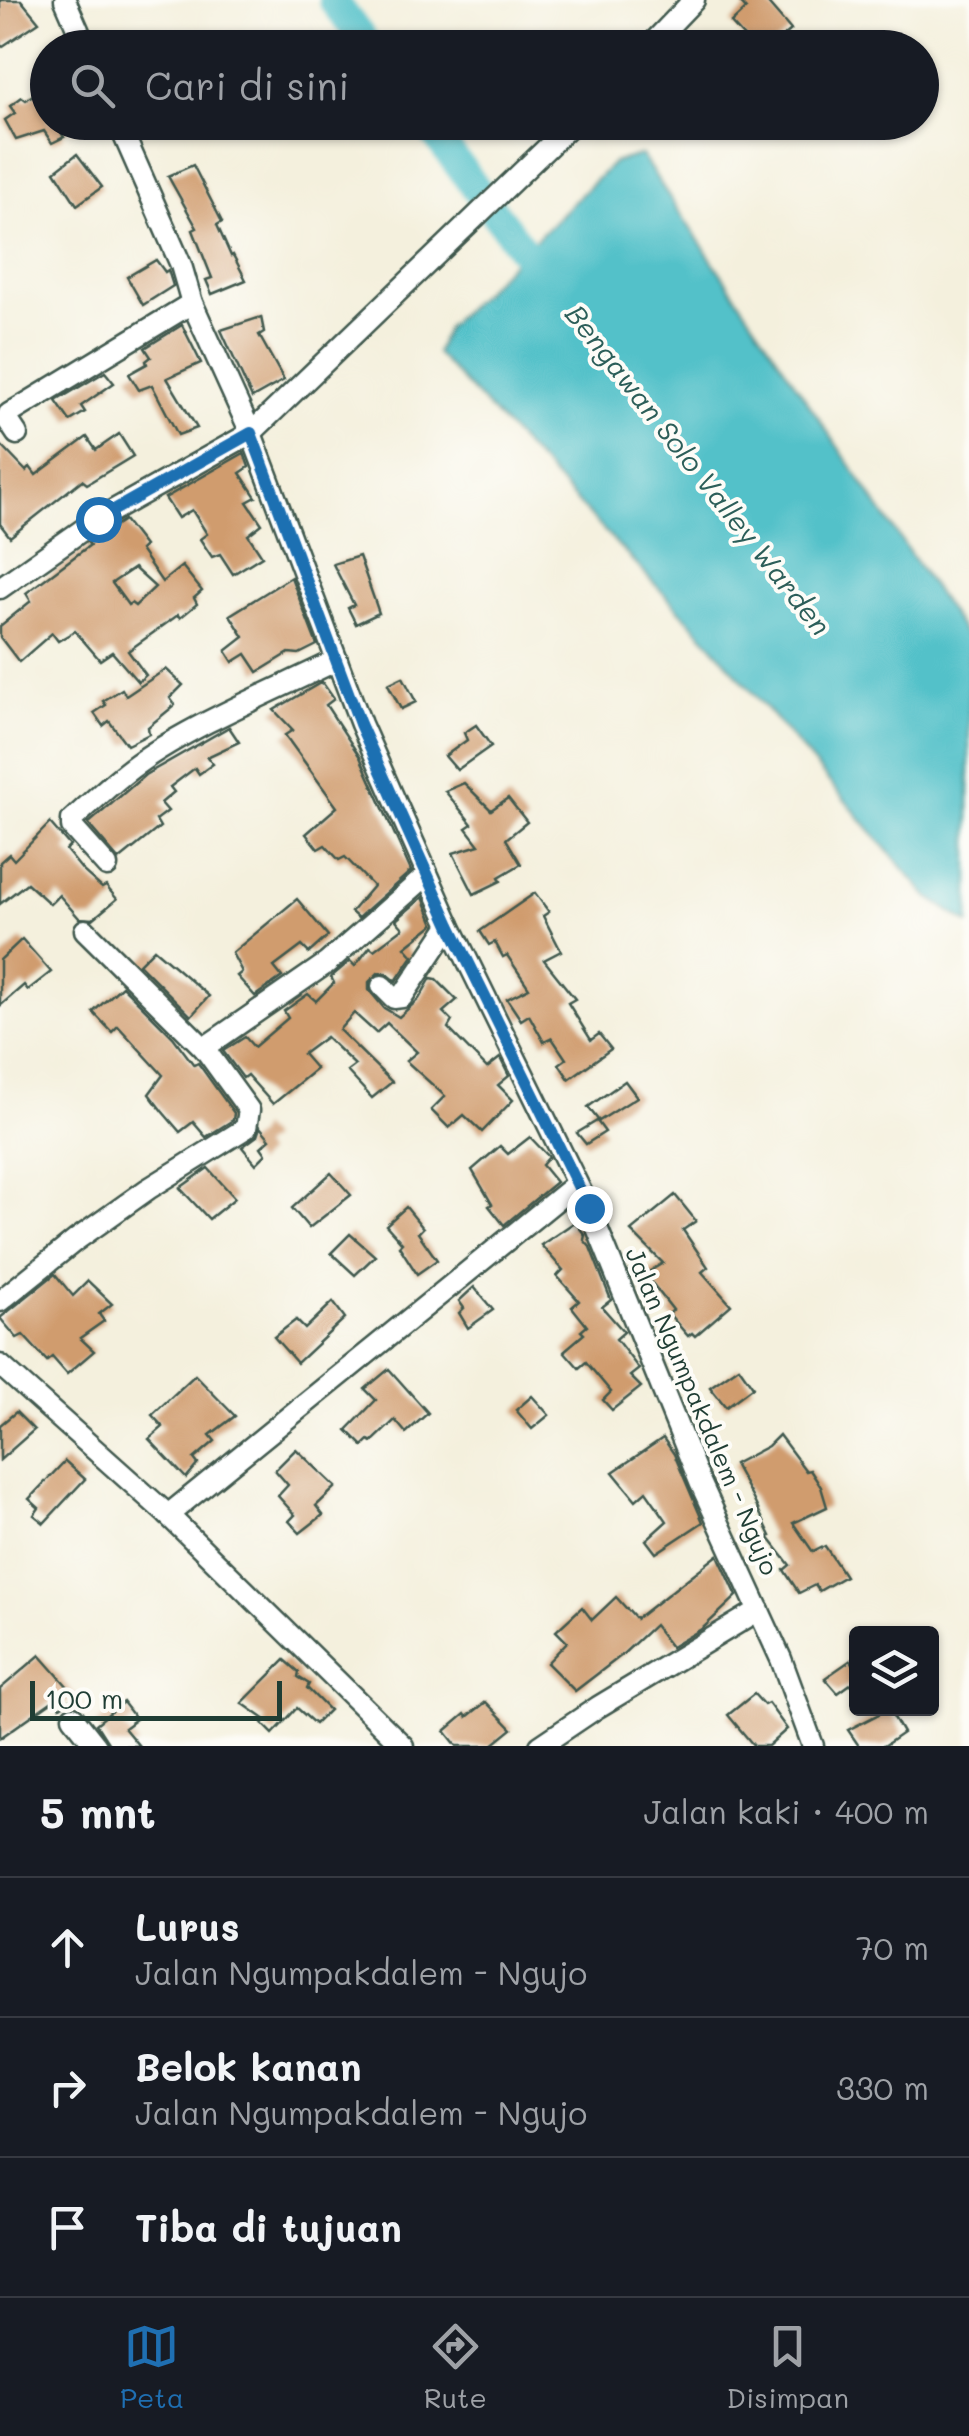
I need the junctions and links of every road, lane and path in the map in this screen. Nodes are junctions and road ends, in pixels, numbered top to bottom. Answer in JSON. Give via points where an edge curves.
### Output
{"nodes":[{"id":1,"x":65,"y":0,"type":"edge"},
{"id":2,"x":694,"y":0,"type":"edge"},
{"id":3,"x":78,"y":30,"type":"edge"},
{"id":4,"x":665,"y":30,"type":"edge"},
{"id":5,"x":126,"y":140,"type":"edge"},
{"id":6,"x":555,"y":140,"type":"edge"},
{"id":7,"x":192,"y":303,"type":"junction"},
{"id":8,"x":251,"y":433,"type":"junction"},
{"id":9,"x":17,"y":434,"type":"dead end"},
{"id":10,"x":0,"y":588,"type":"edge"},
{"id":11,"x":336,"y":660,"type":"junction"},
{"id":12,"x":108,"y":866,"type":"dead end"},
{"id":13,"x":427,"y":875,"type":"junction"},
{"id":14,"x":450,"y":925,"type":"junction"},
{"id":15,"x":85,"y":930,"type":"dead end"},
{"id":16,"x":382,"y":986,"type":"dead end"},
{"id":17,"x":204,"y":1048,"type":"junction"},
{"id":18,"x":576,"y":1184,"type":"junction"},
{"id":19,"x":0,"y":1302,"type":"edge"},
{"id":20,"x":0,"y":1366,"type":"edge"},
{"id":21,"x":168,"y":1515,"type":"junction"},
{"id":22,"x":760,"y":1610,"type":"junction"},
{"id":23,"x":72,"y":1717,"type":"dead end"},
{"id":24,"x":96,"y":1746,"type":"edge"},
{"id":25,"x":404,"y":1746,"type":"edge"},
{"id":26,"x":540,"y":1746,"type":"edge"},
{"id":27,"x":814,"y":1746,"type":"edge"}],
"edges":[{"from":1,"to":3,"type":"street"},
{"from":2,"to":4,"type":"street"},
{"from":5,"to":7,"type":"street","name":"Jalan Ngumpakdalem - Ngujo"},
{"from":6,"to":8,"type":"street"},
{"from":7,"to":8,"type":"street","name":"Jalan Ngumpakdalem - Ngujo"},
{"from":7,"to":9,"type":"street","via":[[24,402],[8,414]]},
{"from":8,"to":10,"type":"street","via":[[98,519]]},
{"from":8,"to":11,"type":"street","name":"Jalan Ngumpakdalem - Ngujo"},
{"from":11,"to":12,"type":"street","via":[[166,746],[94,800],[72,827]]},
{"from":11,"to":13,"type":"street","name":"Jalan Ngumpakdalem - Ngujo"},
{"from":13,"to":14,"type":"street","name":"Jalan Ngumpakdalem - Ngujo"},
{"from":13,"to":17,"type":"street","via":[[328,963]]},
{"from":14,"to":16,"type":"street","via":[[402,997]]},
{"from":14,"to":18,"type":"street","name":"Jalan Ngumpakdalem - Ngujo"},
{"from":15,"to":17,"type":"street"},
{"from":17,"to":19,"type":"street","via":[[249,1110],[246,1128],[76,1240]]},
{"from":18,"to":21,"type":"street"},
{"from":18,"to":22,"type":"street","name":"Jalan Ngumpakdalem - Ngujo"},
{"from":20,"to":21,"type":"street"},
{"from":21,"to":25,"type":"street"},
{"from":22,"to":26,"type":"street"},
{"from":22,"to":27,"type":"street","name":"Jalan Ngumpakdalem - Ngujo"},
{"from":23,"to":24,"type":"street"}]}
